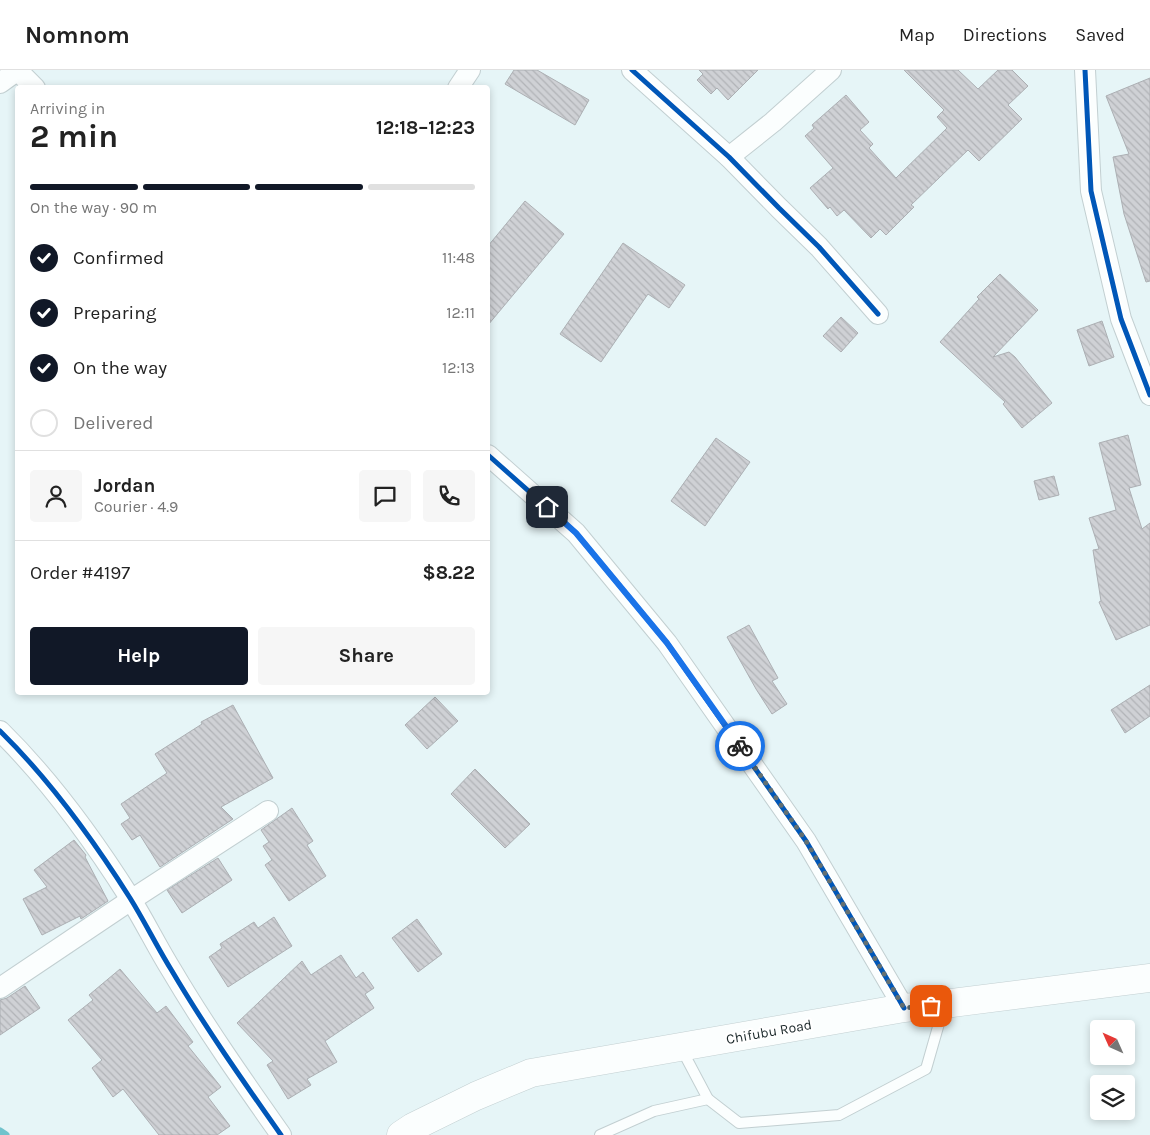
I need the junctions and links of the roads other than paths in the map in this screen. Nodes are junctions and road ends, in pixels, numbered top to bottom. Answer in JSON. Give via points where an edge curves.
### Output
{"nodes":[{"id":1,"x":17,"y":70,"type":"edge"},
{"id":2,"x":470,"y":70,"type":"edge"},
{"id":3,"x":632,"y":70,"type":"edge"},
{"id":4,"x":831,"y":70,"type":"edge"},
{"id":5,"x":1085,"y":70,"type":"edge"},
{"id":6,"x":0,"y":83,"type":"edge"},
{"id":7,"x":32,"y":85,"type":"edge"},
{"id":8,"x":460,"y":85,"type":"edge"},
{"id":9,"x":729,"y":157,"type":"junction"},
{"id":10,"x":878,"y":314,"type":"dead end"},
{"id":11,"x":1150,"y":395,"type":"edge"},
{"id":12,"x":490,"y":457,"type":"edge"},
{"id":13,"x":0,"y":731,"type":"edge"},
{"id":14,"x":268,"y":811,"type":"dead end"},
{"id":15,"x":131,"y":900,"type":"junction"},
{"id":16,"x":1150,"y":978,"type":"edge"},
{"id":17,"x":0,"y":988,"type":"edge"},
{"id":18,"x":944,"y":1004,"type":"junction"},
{"id":19,"x":904,"y":1008,"type":"junction"},
{"id":20,"x":680,"y":1047,"type":"junction"},
{"id":21,"x":708,"y":1099,"type":"junction"},
{"id":22,"x":281,"y":1135,"type":"edge"},
{"id":23,"x":401,"y":1135,"type":"edge"},
{"id":24,"x":600,"y":1135,"type":"edge"}],
"edges":[{"from":1,"to":6,"type":"street"},
{"from":1,"to":7,"type":"street"},
{"from":2,"to":8,"type":"street"},
{"from":3,"to":9,"type":"street"},
{"from":4,"to":9,"type":"street"},
{"from":5,"to":11,"type":"street","via":[[1091,191],[1121,320]]},
{"from":9,"to":10,"type":"street","via":[[819,247]]},
{"from":12,"to":19,"type":"street","via":[[576,533],[667,643],[806,841]]},
{"from":13,"to":15,"type":"street","via":[[36,768],[89,836]]},
{"from":14,"to":15,"type":"street"},
{"from":15,"to":17,"type":"street"},
{"from":15,"to":22,"type":"street","via":[[219,1045]]},
{"from":16,"to":18,"type":"main road","name":"Chifubu Road"},
{"from":18,"to":19,"type":"main road","name":"Chifubu Road"},
{"from":18,"to":21,"type":"lane","via":[[926,1069],[839,1115],[739,1123]]},
{"from":19,"to":20,"type":"main road","name":"Chifubu Road"},
{"from":20,"to":21,"type":"lane"},
{"from":20,"to":23,"type":"main road","name":"Chifubu Road","via":[[531,1073],[476,1096]]},
{"from":21,"to":24,"type":"lane","via":[[654,1111]]}]}
